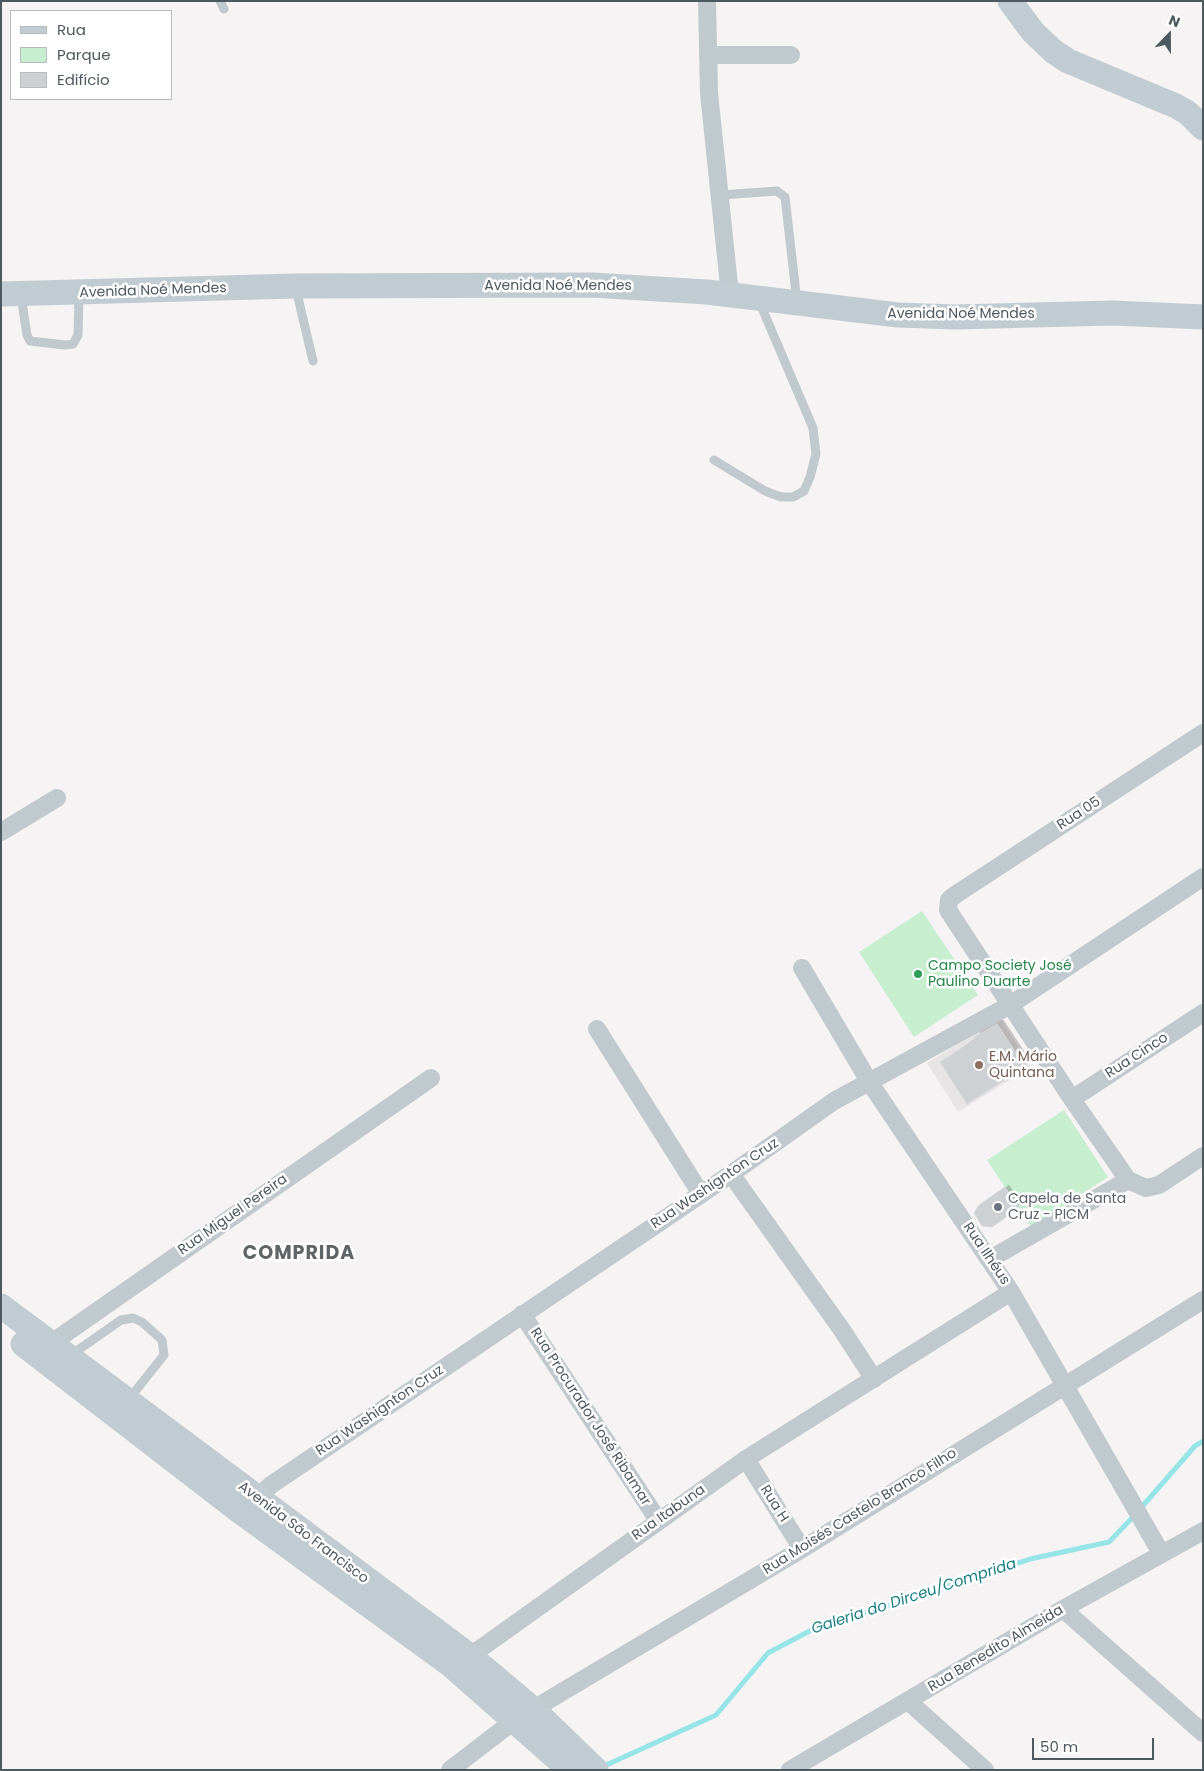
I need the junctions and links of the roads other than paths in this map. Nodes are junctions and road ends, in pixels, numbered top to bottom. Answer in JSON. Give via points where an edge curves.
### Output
{"nodes":[{"id":1,"x":707,"y":1,"type":"edge"},
{"id":2,"x":1010,"y":1,"type":"edge"},
{"id":3,"x":708,"y":55,"type":"junction"},
{"id":4,"x":791,"y":56,"type":"dead end"},
{"id":5,"x":1203,"y":128,"type":"edge"},
{"id":6,"x":721,"y":194,"type":"junction"},
{"id":7,"x":295,"y":286,"type":"junction"},
{"id":8,"x":79,"y":293,"type":"junction"},
{"id":9,"x":11,"y":294,"type":"edge"},
{"id":10,"x":730,"y":296,"type":"junction"},
{"id":11,"x":758,"y":299,"type":"junction"},
{"id":12,"x":1203,"y":300,"type":"edge"},
{"id":13,"x":797,"y":304,"type":"junction"},
{"id":14,"x":1112,"y":313,"type":"junction"},
{"id":15,"x":1203,"y":318,"type":"edge"},
{"id":16,"x":313,"y":361,"type":"dead end"},
{"id":17,"x":714,"y":460,"type":"dead end"},
{"id":18,"x":1203,"y":733,"type":"edge"},
{"id":19,"x":56,"y":798,"type":"dead end"},
{"id":20,"x":1,"y":832,"type":"edge"},
{"id":21,"x":1203,"y":877,"type":"edge"},
{"id":22,"x":802,"y":968,"type":"dead end"},
{"id":23,"x":1010,"y":1005,"type":"junction"},
{"id":24,"x":1203,"y":1013,"type":"edge"},
{"id":25,"x":597,"y":1029,"type":"dead end"},
{"id":26,"x":431,"y":1078,"type":"dead end"},
{"id":27,"x":870,"y":1082,"type":"junction"},
{"id":28,"x":1072,"y":1099,"type":"junction"},
{"id":29,"x":1203,"y":1156,"type":"edge"},
{"id":30,"x":731,"y":1174,"type":"junction"},
{"id":31,"x":1128,"y":1180,"type":"junction"},
{"id":32,"x":701,"y":1194,"type":"junction"},
{"id":33,"x":990,"y":1258,"type":"junction"},
{"id":34,"x":1011,"y":1292,"type":"junction"},
{"id":35,"x":1203,"y":1300,"type":"edge"},
{"id":36,"x":1,"y":1306,"type":"edge"},
{"id":37,"x":522,"y":1314,"type":"junction"},
{"id":38,"x":1,"y":1328,"type":"edge"},
{"id":39,"x":52,"y":1352,"type":"junction"},
{"id":40,"x":874,"y":1379,"type":"junction"},
{"id":41,"x":1066,"y":1385,"type":"junction"},
{"id":42,"x":131,"y":1412,"type":"junction"},
{"id":43,"x":746,"y":1459,"type":"junction"},
{"id":44,"x":249,"y":1505,"type":"junction"},
{"id":45,"x":658,"y":1520,"type":"junction"},
{"id":46,"x":1203,"y":1531,"type":"edge"},
{"id":47,"x":1157,"y":1546,"type":"dead end"},
{"id":48,"x":802,"y":1549,"type":"junction"},
{"id":49,"x":1063,"y":1609,"type":"junction"},
{"id":50,"x":470,"y":1656,"type":"junction"},
{"id":51,"x":908,"y":1701,"type":"junction"},
{"id":52,"x":524,"y":1714,"type":"junction"},
{"id":53,"x":1203,"y":1733,"type":"edge"},
{"id":54,"x":578,"y":1763,"type":"edge"},
{"id":55,"x":450,"y":1770,"type":"edge"},
{"id":56,"x":790,"y":1770,"type":"edge"},
{"id":57,"x":986,"y":1770,"type":"edge"}],
"edges":[{"from":1,"to":3,"type":"street"},
{"from":2,"to":5,"type":"street","via":[[1033,32],[1068,61],[1176,106]]},
{"from":3,"to":4,"type":"street"},
{"from":3,"to":6,"type":"street","via":[[711,118]]},
{"from":6,"to":10,"type":"street"},
{"from":6,"to":13,"type":"lane","via":[[777,191],[785,197]]},
{"from":7,"to":8,"type":"street","name":"Avenida Noé Mendes"},
{"from":7,"to":10,"type":"street","name":"Avenida Noé Mendes","via":[[592,285]]},
{"from":7,"to":16,"type":"lane"},
{"from":8,"to":9,"type":"street","name":"Avenida Noé Mendes"},
{"from":8,"to":9,"type":"lane","via":[[78,335],[72,344],[65,345],[30,341]]},
{"from":10,"to":11,"type":"street","name":"Avenida Noé Mendes"},
{"from":11,"to":13,"type":"street","name":"Avenida Noé Mendes"},
{"from":11,"to":17,"type":"lane","via":[[813,428],[816,454],[810,477],[804,491],[794,497],[781,497]]},
{"from":12,"to":14,"type":"street","name":"Avenida Noé Mendes","via":[[1140,304]]},
{"from":13,"to":14,"type":"street","name":"Avenida Noé Mendes","via":[[898,315],[955,317]]},
{"from":14,"to":15,"type":"street","name":"Avenida Noé Mendes"},
{"from":18,"to":23,"type":"street","name":"Rua 05","via":[[948,903],[951,918]]},
{"from":19,"to":20,"type":"street"},
{"from":21,"to":23,"type":"street","name":"Rua Washignton Cruz"},
{"from":22,"to":27,"type":"street","name":"Rua Ilhéus"},
{"from":23,"to":27,"type":"street","name":"Rua Washignton Cruz"},
{"from":23,"to":28,"type":"street"},
{"from":24,"to":28,"type":"street","name":"Rua Cinco"},
{"from":25,"to":32,"type":"street"},
{"from":26,"to":39,"type":"street","name":"Rua Miguel Pereira"},
{"from":27,"to":30,"type":"street","name":"Rua Washignton Cruz","via":[[834,1101]]},
{"from":27,"to":33,"type":"street","name":"Rua Ilhéus"},
{"from":28,"to":31,"type":"street"},
{"from":29,"to":31,"type":"street","via":[[1159,1185],[1146,1188]]},
{"from":30,"to":32,"type":"street","name":"Rua Washignton Cruz"},
{"from":30,"to":40,"type":"street"},
{"from":31,"to":33,"type":"street"},
{"from":32,"to":37,"type":"street","name":"Rua Washignton Cruz"},
{"from":33,"to":34,"type":"street","name":"Rua Ilhéus"},
{"from":34,"to":40,"type":"street","name":"Rua Itabuna"},
{"from":34,"to":41,"type":"street","name":"Rua Ilhéus"},
{"from":35,"to":41,"type":"street","name":"Rua Moisés Castelo Branco Filho"},
{"from":36,"to":39,"type":"street","name":"Avenida São Francisco"},
{"from":37,"to":44,"type":"street","name":"Rua Washignton Cruz","via":[[271,1485]]},
{"from":37,"to":45,"type":"street","name":"Rua Procurador José Ribamar"},
{"from":38,"to":39,"type":"street","name":"Avenida São Francisco"},
{"from":39,"to":42,"type":"street","name":"Avenida São Francisco"},
{"from":39,"to":42,"type":"lane","via":[[121,1320],[133,1318],[142,1322],[162,1340],[164,1355]]},
{"from":40,"to":43,"type":"street","name":"Rua Itabuna"},
{"from":41,"to":47,"type":"street","name":"Rua Ilhéus"},
{"from":41,"to":48,"type":"street","name":"Rua Moisés Castelo Branco Filho"},
{"from":42,"to":44,"type":"street","name":"Avenida São Francisco"},
{"from":43,"to":45,"type":"street","name":"Rua Itabuna"},
{"from":43,"to":48,"type":"street","name":"Rua H"},
{"from":44,"to":50,"type":"street","name":"Avenida São Francisco"},
{"from":44,"to":52,"type":"street","name":"Avenida São Francisco","via":[[423,1644]]},
{"from":45,"to":50,"type":"street","name":"Rua Itabuna"},
{"from":46,"to":49,"type":"street","name":"Rua Benedito Almeida"},
{"from":48,"to":52,"type":"street","name":"Rua Moisés Castelo Branco Filho"},
{"from":49,"to":51,"type":"street","name":"Rua Benedito Almeida"},
{"from":49,"to":53,"type":"street"},
{"from":50,"to":52,"type":"street","name":"Avenida São Francisco"},
{"from":51,"to":56,"type":"street","name":"Rua Benedito Almeida"},
{"from":51,"to":57,"type":"street"},
{"from":52,"to":54,"type":"street","name":"Avenida São Francisco"},
{"from":52,"to":55,"type":"street","name":"Rua Moisés Castelo Branco Filho"}]}
